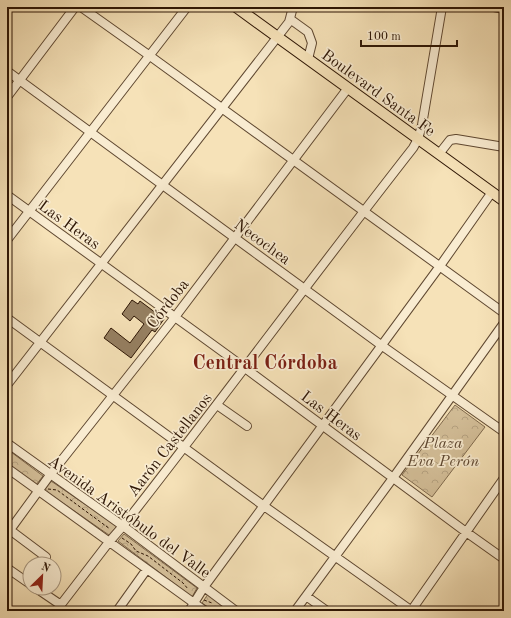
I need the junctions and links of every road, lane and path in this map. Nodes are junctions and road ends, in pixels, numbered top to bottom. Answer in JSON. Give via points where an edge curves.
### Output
{"nodes":[{"id":1,"x":75,"y":7,"type":"edge"},
{"id":2,"x":81,"y":7,"type":"edge"},
{"id":3,"x":187,"y":7,"type":"edge"},
{"id":4,"x":236,"y":7,"type":"edge"},
{"id":5,"x":294,"y":7,"type":"edge"},
{"id":6,"x":442,"y":7,"type":"edge"},
{"id":7,"x":494,"y":7,"type":"edge"},
{"id":8,"x":504,"y":9,"type":"edge"},
{"id":9,"x":290,"y":19,"type":"junction"},
{"id":10,"x":277,"y":37,"type":"junction"},
{"id":11,"x":150,"y":56,"type":"junction"},
{"id":12,"x":308,"y":59,"type":"junction"},
{"id":13,"x":7,"y":71,"type":"edge"},
{"id":14,"x":20,"y":80,"type":"junction"},
{"id":15,"x":348,"y":88,"type":"junction"},
{"id":16,"x":7,"y":97,"type":"edge"},
{"id":17,"x":222,"y":109,"type":"junction"},
{"id":18,"x":89,"y":132,"type":"junction"},
{"id":19,"x":418,"y":139,"type":"junction"},
{"id":20,"x":504,"y":147,"type":"edge"},
{"id":21,"x":439,"y":154,"type":"junction"},
{"id":22,"x":292,"y":160,"type":"junction"},
{"id":23,"x":161,"y":185,"type":"junction"},
{"id":24,"x":492,"y":192,"type":"junction"},
{"id":25,"x":7,"y":195,"type":"edge"},
{"id":26,"x":504,"y":201,"type":"edge"},
{"id":27,"x":29,"y":211,"type":"junction"},
{"id":28,"x":364,"y":211,"type":"junction"},
{"id":29,"x":234,"y":238,"type":"junction"},
{"id":30,"x":7,"y":240,"type":"edge"},
{"id":31,"x":101,"y":264,"type":"junction"},
{"id":32,"x":440,"y":266,"type":"junction"},
{"id":33,"x":305,"y":289,"type":"junction"},
{"id":34,"x":504,"y":313,"type":"edge"},
{"id":35,"x":175,"y":317,"type":"junction"},
{"id":36,"x":7,"y":318,"type":"edge"},
{"id":37,"x":504,"y":323,"type":"edge"},
{"id":38,"x":40,"y":342,"type":"junction"},
{"id":39,"x":381,"y":346,"type":"junction"},
{"id":40,"x":245,"y":368,"type":"junction"},
{"id":41,"x":7,"y":385,"type":"edge"},
{"id":42,"x":112,"y":394,"type":"junction"},
{"id":43,"x":452,"y":395,"type":"junction"},
{"id":44,"x":217,"y":405,"type":"junction"},
{"id":45,"x":247,"y":426,"type":"dead end"},
{"id":46,"x":323,"y":426,"type":"junction"},
{"id":47,"x":504,"y":432,"type":"edge"},
{"id":48,"x":7,"y":444,"type":"edge"},
{"id":49,"x":185,"y":447,"type":"junction"},
{"id":50,"x":7,"y":468,"type":"edge"},
{"id":51,"x":50,"y":475,"type":"junction"},
{"id":52,"x":393,"y":478,"type":"junction"},
{"id":53,"x":504,"y":478,"type":"edge"},
{"id":54,"x":39,"y":491,"type":"junction"},
{"id":55,"x":264,"y":506,"type":"junction"},
{"id":56,"x":123,"y":526,"type":"junction"},
{"id":57,"x":8,"y":532,"type":"edge"},
{"id":58,"x":466,"y":532,"type":"junction"},
{"id":59,"x":109,"y":542,"type":"junction"},
{"id":60,"x":44,"y":556,"type":"edge"},
{"id":61,"x":335,"y":556,"type":"junction"},
{"id":62,"x":504,"y":559,"type":"edge"},
{"id":63,"x":7,"y":568,"type":"edge"},
{"id":64,"x":147,"y":569,"type":"junction"},
{"id":65,"x":22,"y":578,"type":"edge"},
{"id":66,"x":204,"y":587,"type":"junction"},
{"id":67,"x":45,"y":596,"type":"edge"},
{"id":68,"x":306,"y":596,"type":"junction"},
{"id":69,"x":195,"y":604,"type":"junction"},
{"id":70,"x":58,"y":608,"type":"edge"},
{"id":71,"x":117,"y":611,"type":"edge"},
{"id":72,"x":189,"y":611,"type":"edge"},
{"id":73,"x":205,"y":611,"type":"edge"},
{"id":74,"x":236,"y":611,"type":"edge"},
{"id":75,"x":295,"y":611,"type":"edge"},
{"id":76,"x":327,"y":611,"type":"edge"},
{"id":77,"x":412,"y":611,"type":"edge"}],
"edges":[{"from":1,"to":14,"type":"street"},
{"from":2,"to":11,"type":"street"},
{"from":3,"to":11,"type":"street"},
{"from":4,"to":10,"type":"main road","name":"Boulevard Santa Fe"},
{"from":5,"to":9,"type":"street"},
{"from":6,"to":19,"type":"street","name":"Aarón Castellanos"},
{"from":7,"to":8,"type":"street"},
{"from":9,"to":10,"type":"street"},
{"from":9,"to":12,"type":"street","via":[[308,32],[312,43]]},
{"from":10,"to":12,"type":"main road","name":"Boulevard Santa Fe"},
{"from":10,"to":17,"type":"street"},
{"from":11,"to":17,"type":"street"},
{"from":11,"to":18,"type":"street"},
{"from":12,"to":15,"type":"main road","name":"Boulevard Santa Fe"},
{"from":13,"to":14,"type":"street","name":"Necochea"},
{"from":14,"to":16,"type":"street"},
{"from":14,"to":18,"type":"street","name":"Necochea"},
{"from":15,"to":19,"type":"main road","name":"Boulevard Santa Fe"},
{"from":15,"to":22,"type":"street","name":"Córdoba"},
{"from":17,"to":22,"type":"street"},
{"from":17,"to":23,"type":"street"},
{"from":18,"to":23,"type":"street","name":"Necochea"},
{"from":18,"to":27,"type":"street"},
{"from":19,"to":21,"type":"main road","name":"Boulevard Santa Fe"},
{"from":19,"to":28,"type":"street","name":"Aarón Castellanos"},
{"from":20,"to":21,"type":"street","via":[[456,139],[450,140]]},
{"from":21,"to":24,"type":"main road","name":"Boulevard Santa Fe"},
{"from":22,"to":28,"type":"street"},
{"from":22,"to":29,"type":"street","name":"Córdoba"},
{"from":23,"to":29,"type":"street","name":"Necochea"},
{"from":23,"to":31,"type":"street"},
{"from":24,"to":26,"type":"main road","name":"Boulevard Santa Fe"},
{"from":24,"to":32,"type":"street"},
{"from":25,"to":27,"type":"street","name":"Las Heras"},
{"from":27,"to":30,"type":"street"},
{"from":27,"to":31,"type":"street","name":"Las Heras"},
{"from":28,"to":32,"type":"street"},
{"from":28,"to":33,"type":"street","name":"Aarón Castellanos"},
{"from":29,"to":33,"type":"street","name":"Necochea"},
{"from":29,"to":35,"type":"street","name":"Córdoba"},
{"from":31,"to":35,"type":"street","name":"Las Heras"},
{"from":31,"to":38,"type":"street"},
{"from":32,"to":34,"type":"street"},
{"from":32,"to":39,"type":"street"},
{"from":33,"to":39,"type":"street","name":"Necochea"},
{"from":33,"to":40,"type":"street","name":"Aarón Castellanos"},
{"from":35,"to":40,"type":"street","name":"Las Heras"},
{"from":35,"to":42,"type":"street","name":"Córdoba"},
{"from":36,"to":38,"type":"street"},
{"from":37,"to":43,"type":"street"},
{"from":38,"to":41,"type":"street"},
{"from":38,"to":42,"type":"street"},
{"from":39,"to":43,"type":"street","name":"Necochea"},
{"from":39,"to":46,"type":"street"},
{"from":40,"to":44,"type":"street","name":"Aarón Castellanos"},
{"from":40,"to":46,"type":"street","name":"Las Heras"},
{"from":42,"to":49,"type":"street"},
{"from":42,"to":51,"type":"street","name":"Córdoba"},
{"from":43,"to":47,"type":"street","name":"Necochea"},
{"from":43,"to":52,"type":"street"},
{"from":44,"to":45,"type":"street"},
{"from":44,"to":49,"type":"street","name":"Aarón Castellanos"},
{"from":46,"to":52,"type":"street","name":"Las Heras"},
{"from":46,"to":55,"type":"street"},
{"from":48,"to":51,"type":"street","name":"Avenida Aristóbulo del Valle"},
{"from":49,"to":55,"type":"street"},
{"from":49,"to":56,"type":"street","name":"Aarón Castellanos"},
{"from":50,"to":54,"type":"street","name":"Avenida Aristóbulo del Valle"},
{"from":51,"to":54,"type":"street","name":"Córdoba"},
{"from":51,"to":56,"type":"street","name":"Avenida Aristóbulo del Valle"},
{"from":52,"to":58,"type":"street","name":"Las Heras"},
{"from":52,"to":61,"type":"street"},
{"from":53,"to":58,"type":"street"},
{"from":54,"to":57,"type":"street","name":"Córdoba"},
{"from":54,"to":59,"type":"street","name":"Avenida Aristóbulo del Valle"},
{"from":55,"to":61,"type":"street"},
{"from":55,"to":66,"type":"street"},
{"from":56,"to":59,"type":"street","name":"Aarón Castellanos"},
{"from":56,"to":66,"type":"street","name":"Avenida Aristóbulo del Valle"},
{"from":57,"to":60,"type":"street"},
{"from":58,"to":62,"type":"street","name":"Las Heras"},
{"from":58,"to":77,"type":"street"},
{"from":59,"to":64,"type":"street","name":"Avenida Aristóbulo del Valle"},
{"from":59,"to":70,"type":"street","name":"Aarón Castellanos"},
{"from":61,"to":68,"type":"street"},
{"from":61,"to":77,"type":"street"},
{"from":63,"to":65,"type":"street"},
{"from":64,"to":69,"type":"street","name":"Avenida Aristóbulo del Valle"},
{"from":64,"to":71,"type":"street"},
{"from":66,"to":69,"type":"street"},
{"from":66,"to":74,"type":"street","name":"Avenida Aristóbulo del Valle"},
{"from":67,"to":70,"type":"street"},
{"from":68,"to":75,"type":"street"},
{"from":68,"to":76,"type":"street"},
{"from":69,"to":72,"type":"street"},
{"from":69,"to":73,"type":"street","name":"Avenida Aristóbulo del Valle"}]}
